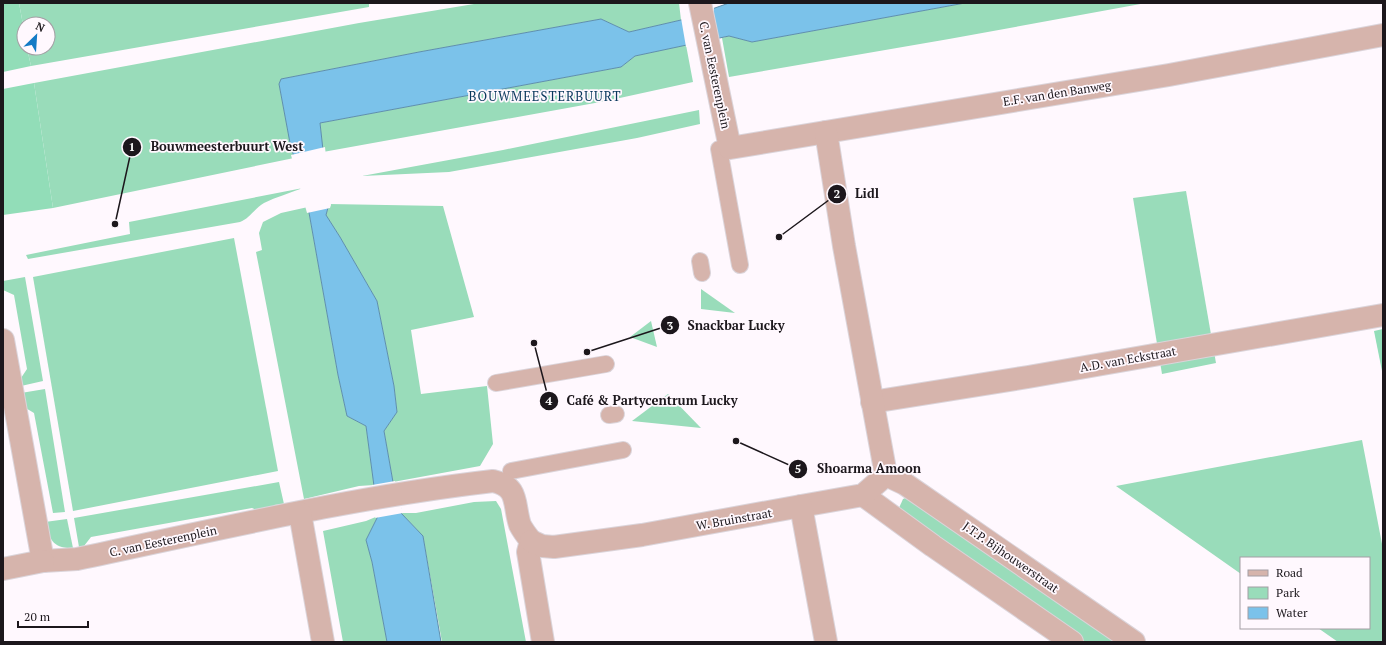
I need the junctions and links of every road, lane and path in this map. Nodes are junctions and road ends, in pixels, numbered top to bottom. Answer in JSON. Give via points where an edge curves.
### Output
{"nodes":[{"id":1,"x":700,"y":3,"type":"edge"},
{"id":2,"x":1383,"y":35,"type":"edge"},
{"id":3,"x":826,"y":132,"type":"junction"},
{"id":4,"x":725,"y":149,"type":"junction"},
{"id":5,"x":740,"y":265,"type":"dead end"},
{"id":6,"x":1383,"y":315,"type":"edge"},
{"id":7,"x":3,"y":340,"type":"edge"},
{"id":8,"x":606,"y":364,"type":"dead end"},
{"id":9,"x":496,"y":383,"type":"dead end"},
{"id":10,"x":872,"y":402,"type":"junction"},
{"id":11,"x":623,"y":450,"type":"dead end"},
{"id":12,"x":886,"y":475,"type":"junction"},
{"id":13,"x":507,"y":477,"type":"junction"},
{"id":14,"x":863,"y":495,"type":"junction"},
{"id":15,"x":801,"y":506,"type":"junction"},
{"id":16,"x":300,"y":513,"type":"junction"},
{"id":17,"x":532,"y":541,"type":"junction"},
{"id":18,"x":43,"y":561,"type":"junction"},
{"id":19,"x":3,"y":569,"type":"edge"},
{"id":20,"x":323,"y":642,"type":"edge"},
{"id":21,"x":543,"y":642,"type":"edge"},
{"id":22,"x":826,"y":642,"type":"edge"},
{"id":23,"x":1072,"y":642,"type":"edge"},
{"id":24,"x":1134,"y":642,"type":"edge"}],
"edges":[{"from":1,"to":4,"type":"street","name":"C. van Eesterenplein"},
{"from":2,"to":3,"type":"street","name":"E.F. van den Banweg","via":[[1169,75]]},
{"from":3,"to":4,"type":"street","name":"E.F. van den Banweg"},
{"from":3,"to":10,"type":"street"},
{"from":4,"to":5,"type":"street","name":"C. van Eesterenplein"},
{"from":6,"to":10,"type":"street","name":"A.D. van Eckstraat"},
{"from":7,"to":18,"type":"street"},
{"from":8,"to":9,"type":"street"},
{"from":10,"to":12,"type":"street"},
{"from":11,"to":13,"type":"street","name":"C. van Eesterenplein"},
{"from":12,"to":14,"type":"street"},
{"from":12,"to":24,"type":"street","name":"J.T.P. Bijhouwerstraat","via":[[911,488]]},
{"from":13,"to":16,"type":"street","name":"C. van Eesterenplein"},
{"from":13,"to":17,"type":"street","via":[[520,526]]},
{"from":14,"to":15,"type":"street"},
{"from":14,"to":23,"type":"street"},
{"from":15,"to":17,"type":"street","name":"W. Bruinstraat","via":[[642,535],[554,547],[542,546]]},
{"from":15,"to":22,"type":"street"},
{"from":16,"to":18,"type":"street","name":"C. van Eesterenplein","via":[[77,559]]},
{"from":16,"to":20,"type":"street"},
{"from":17,"to":21,"type":"street","via":[[528,552]]},
{"from":18,"to":19,"type":"street","name":"C. van Eesterenplein"}]}
